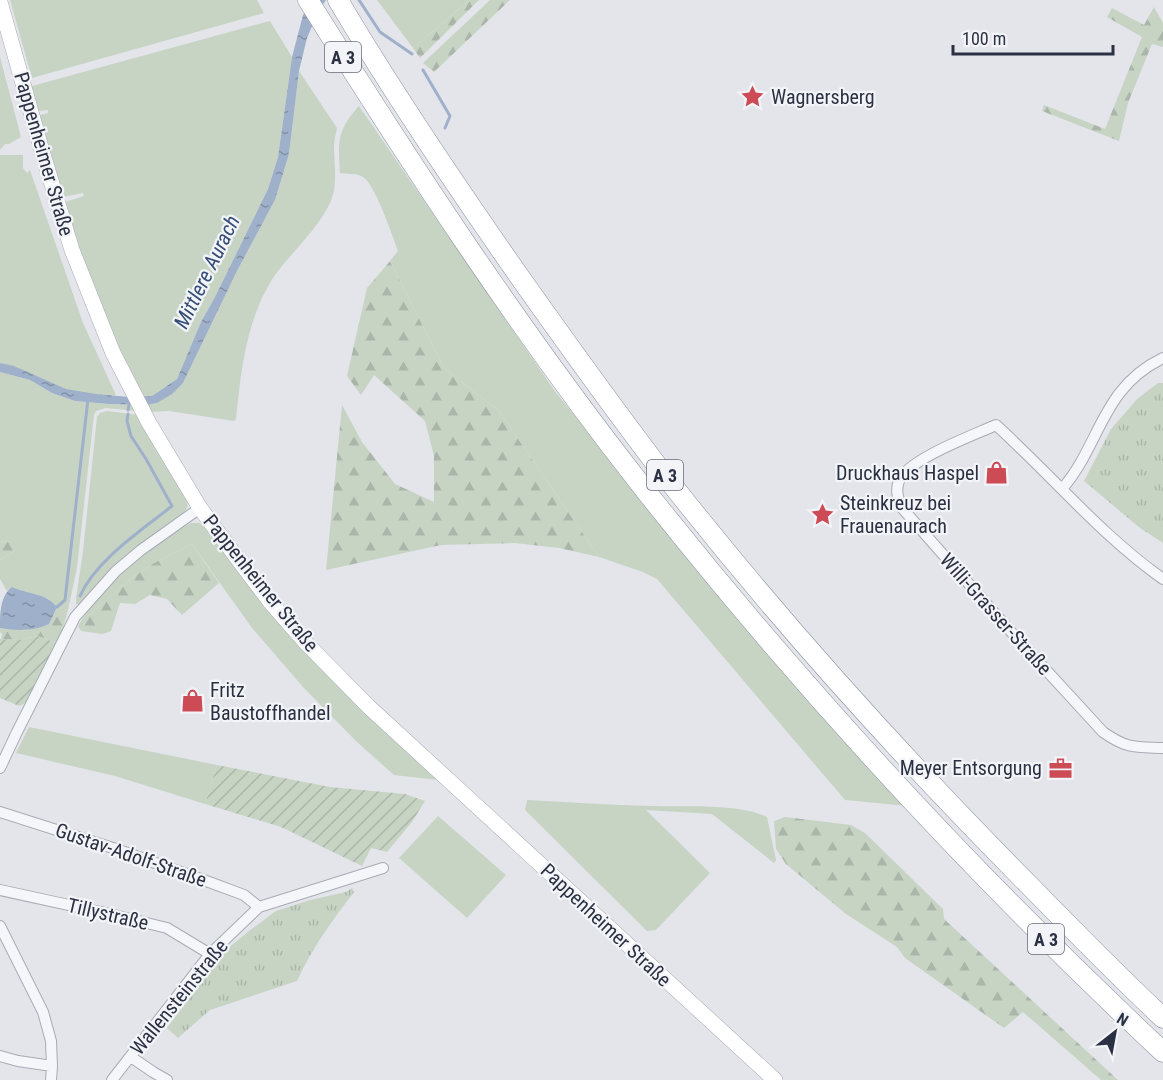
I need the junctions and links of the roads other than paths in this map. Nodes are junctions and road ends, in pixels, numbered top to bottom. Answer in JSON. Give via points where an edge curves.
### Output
{"nodes":[{"id":1,"x":308,"y":0,"type":"edge"},
{"id":2,"x":338,"y":0,"type":"edge"},
{"id":3,"x":0,"y":2,"type":"edge"},
{"id":4,"x":1163,"y":358,"type":"edge"},
{"id":5,"x":1062,"y":489,"type":"junction"},
{"id":6,"x":200,"y":508,"type":"junction"},
{"id":7,"x":1163,"y":579,"type":"edge"},
{"id":8,"x":1163,"y":748,"type":"edge"},
{"id":9,"x":0,"y":768,"type":"edge"},
{"id":10,"x":0,"y":812,"type":"edge"},
{"id":11,"x":383,"y":868,"type":"dead end"},
{"id":12,"x":0,"y":890,"type":"edge"},
{"id":13,"x":259,"y":907,"type":"junction"},
{"id":14,"x":0,"y":926,"type":"edge"},
{"id":15,"x":210,"y":954,"type":"junction"},
{"id":16,"x":1163,"y":1018,"type":"edge"},
{"id":17,"x":1163,"y":1052,"type":"edge"},
{"id":18,"x":0,"y":1056,"type":"edge"},
{"id":19,"x":131,"y":1057,"type":"junction"},
{"id":20,"x":52,"y":1066,"type":"junction"},
{"id":21,"x":51,"y":1080,"type":"edge"},
{"id":22,"x":112,"y":1080,"type":"edge"},
{"id":23,"x":167,"y":1080,"type":"edge"},
{"id":24,"x":775,"y":1080,"type":"edge"}],
"edges":[{"from":1,"to":17,"type":"highway","number":"A 3","via":[[464,243],[644,489],[843,726],[931,822]]},
{"from":2,"to":16,"type":"highway","number":"A 3","via":[[466,201],[659,468],[780,616],[882,731],[967,823]]},
{"from":3,"to":6,"type":"street","name":"Pappenheimer Straße","via":[[72,250],[113,353]]},
{"from":4,"to":5,"type":"street","via":[[1135,377],[1118,395],[1073,477]]},
{"from":5,"to":7,"type":"street","name":"Willi-Grasser-Straße","via":[[1116,543]]},
{"from":5,"to":8,"type":"street","name":"Willi-Grasser-Straße","via":[[996,425],[924,459],[903,473],[896,490],[902,508],[1103,732],[1131,747]]},
{"from":6,"to":9,"type":"street","via":[[141,550],[75,617]]},
{"from":6,"to":24,"type":"street","name":"Pappenheimer Straße","via":[[271,603],[369,707]]},
{"from":10,"to":13,"type":"street","name":"Gustav-Adolf-Straße","via":[[209,882],[244,895]]},
{"from":11,"to":13,"type":"street","name":"Wallensteinstraße"},
{"from":12,"to":15,"type":"street","name":"Tillystraße","via":[[166,928]]},
{"from":13,"to":15,"type":"street","name":"Wallensteinstraße"},
{"from":14,"to":20,"type":"street","via":[[43,1012],[51,1041]]},
{"from":15,"to":19,"type":"street","name":"Wallensteinstraße"},
{"from":18,"to":20,"type":"street"},
{"from":19,"to":22,"type":"street","name":"Wallensteinstraße"},
{"from":19,"to":23,"type":"street"},
{"from":20,"to":21,"type":"street"}]}
